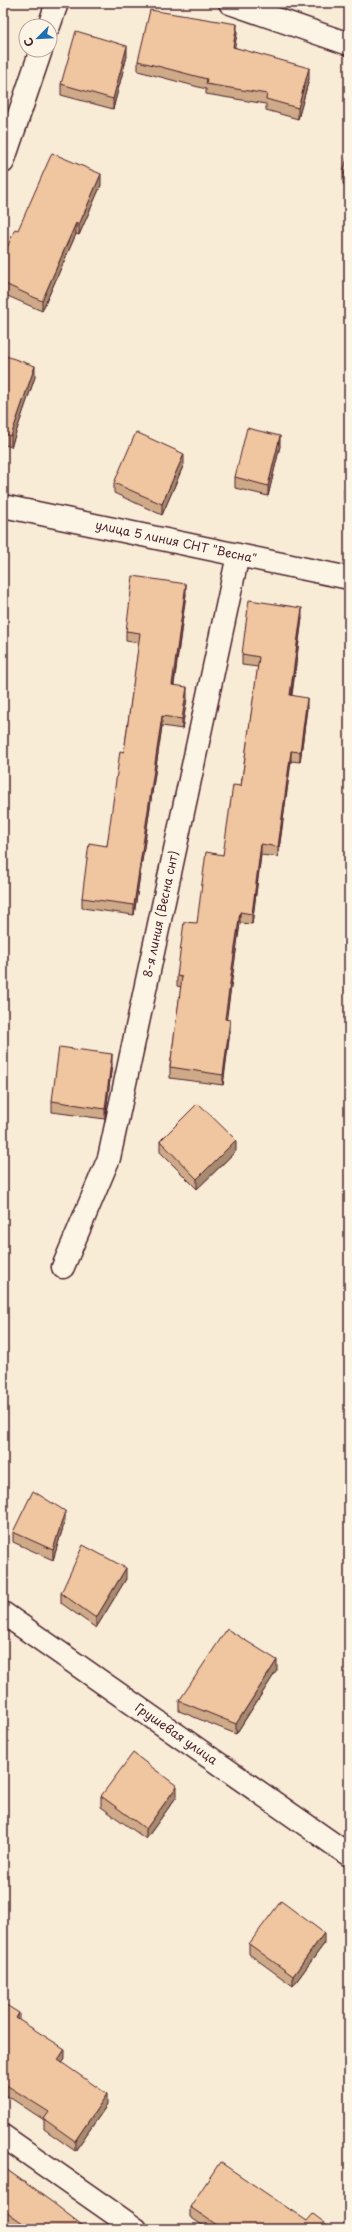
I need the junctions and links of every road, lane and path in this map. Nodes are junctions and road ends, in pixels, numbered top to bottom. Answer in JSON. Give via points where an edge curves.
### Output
{"nodes":[{"id":1,"x":57,"y":3,"type":"edge"},
{"id":2,"x":230,"y":3,"type":"edge"},
{"id":3,"x":52,"y":18,"type":"edge"},
{"id":4,"x":349,"y":44,"type":"edge"},
{"id":5,"x":38,"y":58,"type":"edge"},
{"id":6,"x":3,"y":162,"type":"edge"},
{"id":7,"x":3,"y":506,"type":"edge"},
{"id":8,"x":238,"y":554,"type":"junction"},
{"id":9,"x":349,"y":578,"type":"edge"},
{"id":10,"x":63,"y":1266,"type":"dead end"},
{"id":11,"x":3,"y":1613,"type":"edge"},
{"id":12,"x":349,"y":1855,"type":"edge"},
{"id":13,"x":3,"y":2136,"type":"edge"},
{"id":14,"x":136,"y":2229,"type":"edge"}],
"edges":[{"from":1,"to":3,"type":"street"},
{"from":2,"to":4,"type":"street"},
{"from":5,"to":6,"type":"street"},
{"from":7,"to":8,"type":"street","name":"улица 5 линия СНТ \"Весна\""},
{"from":8,"to":9,"type":"street","name":"улица 5 линия СНТ \"Весна\""},
{"from":8,"to":10,"type":"street","name":"8-я линия (Весна снт)","via":[[109,1158]]},
{"from":11,"to":12,"type":"street","name":"Грушевая улица"},
{"from":13,"to":14,"type":"street"}]}
